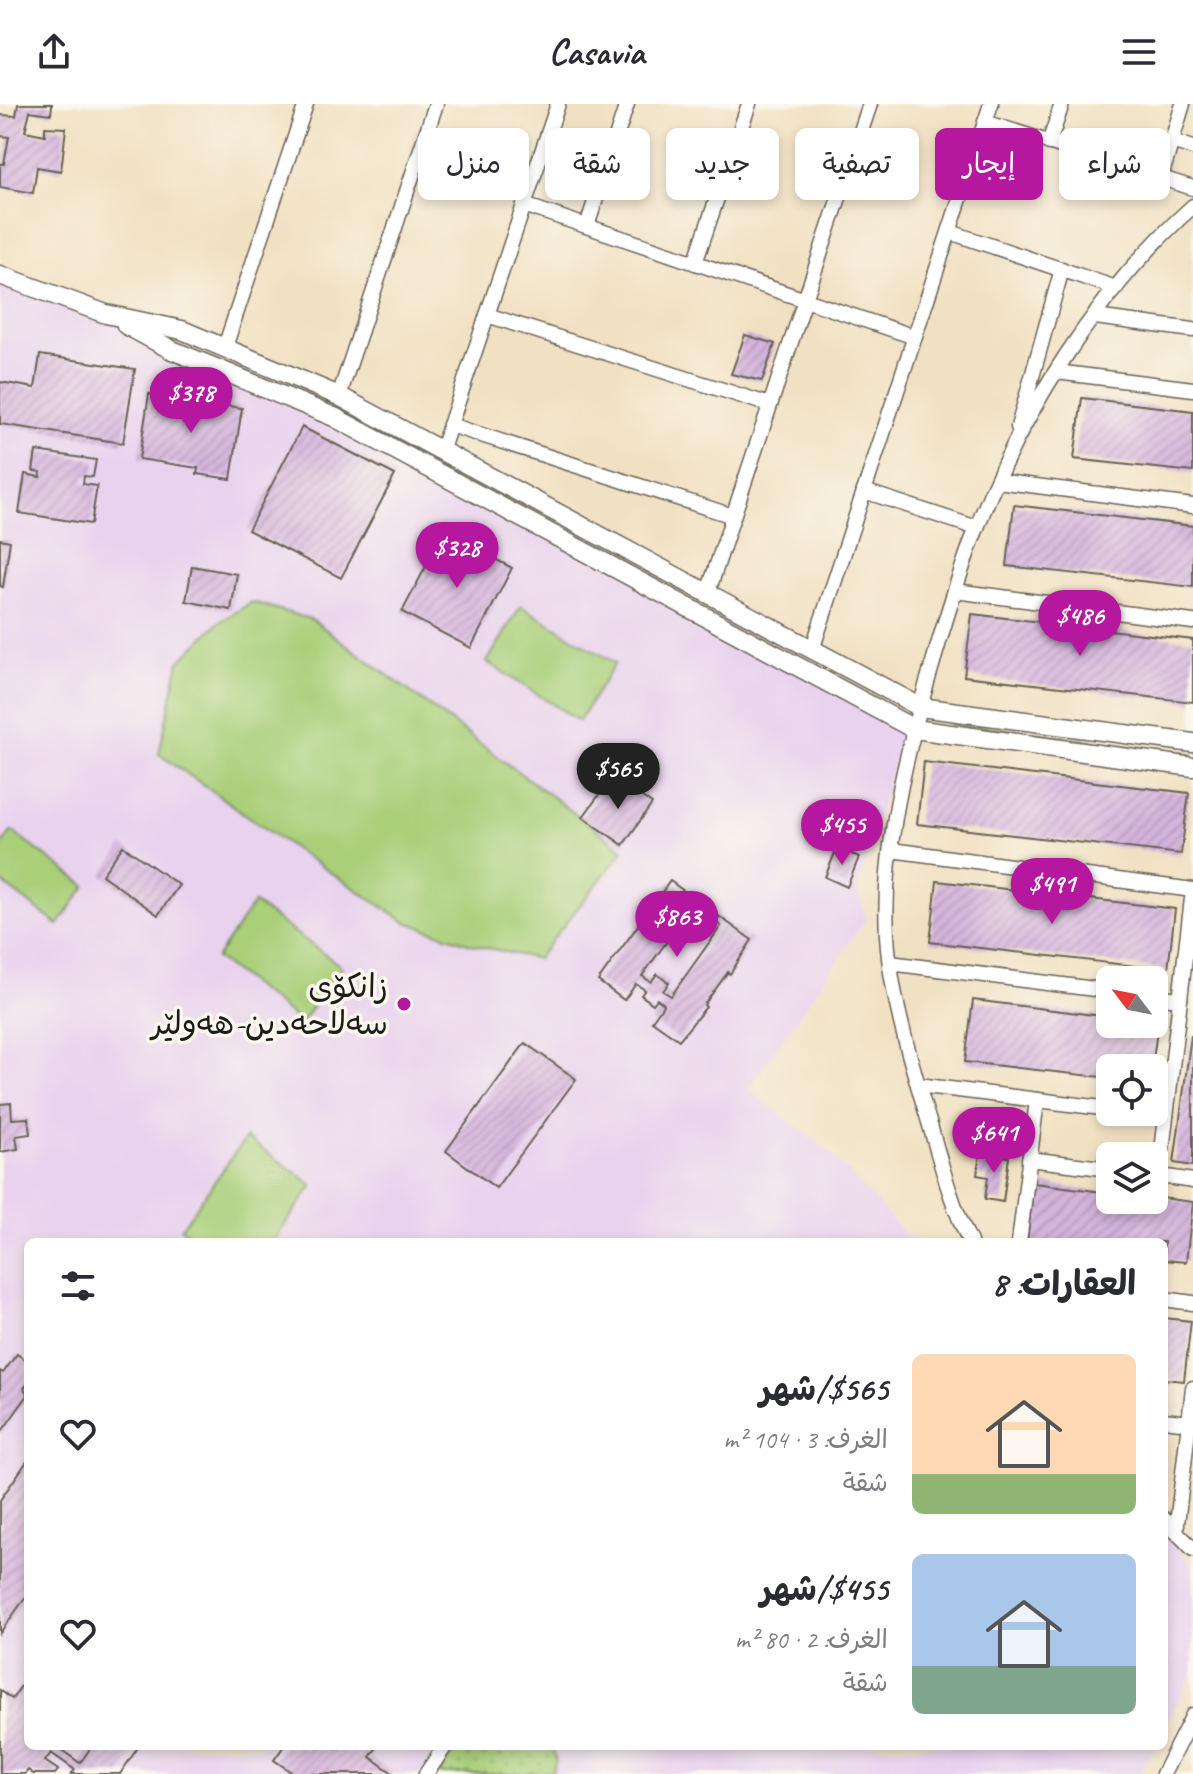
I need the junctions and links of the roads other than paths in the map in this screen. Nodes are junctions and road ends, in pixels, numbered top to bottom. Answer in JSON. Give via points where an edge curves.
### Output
{"nodes":[{"id":1,"x":306,"y":104,"type":"edge"},
{"id":2,"x":436,"y":104,"type":"edge"},
{"id":3,"x":558,"y":104,"type":"edge"},
{"id":4,"x":627,"y":104,"type":"edge"},
{"id":5,"x":749,"y":104,"type":"edge"},
{"id":6,"x":870,"y":104,"type":"edge"},
{"id":7,"x":991,"y":104,"type":"edge"},
{"id":8,"x":1062,"y":104,"type":"edge"},
{"id":9,"x":1183,"y":104,"type":"edge"},
{"id":10,"x":985,"y":122,"type":"junction"},
{"id":11,"x":1172,"y":141,"type":"junction"},
{"id":12,"x":1049,"y":143,"type":"junction"},
{"id":13,"x":1059,"y":146,"type":"edge"},
{"id":14,"x":1170,"y":148,"type":"edge"},
{"id":15,"x":1193,"y":148,"type":"edge"},
{"id":16,"x":1170,"y":180,"type":"edge"},
{"id":17,"x":1193,"y":188,"type":"edge"},
{"id":18,"x":524,"y":205,"type":"junction"},
{"id":19,"x":1192,"y":208,"type":"edge"},
{"id":20,"x":587,"y":226,"type":"junction"},
{"id":21,"x":950,"y":232,"type":"junction"},
{"id":22,"x":695,"y":263,"type":"junction"},
{"id":23,"x":1062,"y":269,"type":"junction"},
{"id":24,"x":0,"y":275,"type":"edge"},
{"id":25,"x":1116,"y":288,"type":"junction"},
{"id":26,"x":805,"y":300,"type":"junction"},
{"id":27,"x":106,"y":314,"type":"junction"},
{"id":28,"x":487,"y":315,"type":"junction"},
{"id":29,"x":1095,"y":317,"type":"junction"},
{"id":30,"x":1193,"y":330,"type":"edge"},
{"id":31,"x":915,"y":337,"type":"junction"},
{"id":32,"x":225,"y":347,"type":"junction"},
{"id":33,"x":1056,"y":372,"type":"junction"},
{"id":34,"x":1193,"y":389,"type":"edge"},
{"id":35,"x":339,"y":396,"type":"junction"},
{"id":36,"x":770,"y":405,"type":"junction"},
{"id":37,"x":450,"y":425,"type":"junction"},
{"id":38,"x":442,"y":449,"type":"junction"},
{"id":39,"x":1011,"y":455,"type":"junction"},
{"id":40,"x":997,"y":481,"type":"junction"},
{"id":41,"x":864,"y":491,"type":"junction"},
{"id":42,"x":533,"y":498,"type":"junction"},
{"id":43,"x":1193,"y":506,"type":"edge"},
{"id":44,"x":733,"y":516,"type":"junction"},
{"id":45,"x":521,"y":517,"type":"junction"},
{"id":46,"x":977,"y":528,"type":"junction"},
{"id":47,"x":955,"y":591,"type":"junction"},
{"id":48,"x":708,"y":592,"type":"junction"},
{"id":49,"x":1193,"y":622,"type":"edge"},
{"id":50,"x":812,"y":650,"type":"junction"},
{"id":51,"x":920,"y":707,"type":"junction"},
{"id":52,"x":914,"y":729,"type":"junction"},
{"id":53,"x":1193,"y":743,"type":"edge"},
{"id":54,"x":1193,"y":767,"type":"edge"},
{"id":55,"x":891,"y":850,"type":"junction"},
{"id":56,"x":1190,"y":936,"type":"edge"},
{"id":57,"x":890,"y":963,"type":"junction"},
{"id":58,"x":1096,"y":989,"type":"edge"},
{"id":59,"x":1168,"y":998,"type":"edge"},
{"id":60,"x":1180,"y":999,"type":"junction"},
{"id":61,"x":918,"y":1085,"type":"junction"},
{"id":62,"x":1168,"y":1099,"type":"edge"},
{"id":63,"x":1037,"y":1100,"type":"junction"},
{"id":64,"x":1096,"y":1107,"type":"edge"},
{"id":65,"x":1029,"y":1159,"type":"junction"},
{"id":66,"x":1096,"y":1167,"type":"edge"},
{"id":67,"x":1168,"y":1178,"type":"edge"},
{"id":68,"x":1193,"y":1181,"type":"edge"},
{"id":69,"x":968,"y":1238,"type":"edge"},
{"id":70,"x":1019,"y":1238,"type":"edge"},
{"id":71,"x":1168,"y":1300,"type":"edge"},
{"id":72,"x":1193,"y":1303,"type":"edge"},
{"id":73,"x":1193,"y":1388,"type":"edge"},
{"id":74,"x":1168,"y":1420,"type":"edge"},
{"id":75,"x":1189,"y":1423,"type":"junction"},
{"id":76,"x":1168,"y":1523,"type":"edge"},
{"id":77,"x":1176,"y":1532,"type":"junction"},
{"id":78,"x":1193,"y":1549,"type":"edge"},
{"id":79,"x":1193,"y":1715,"type":"edge"},
{"id":80,"x":442,"y":1750,"type":"edge"},
{"id":81,"x":426,"y":1774,"type":"edge"},
{"id":82,"x":1163,"y":1774,"type":"edge"}],
"edges":[{"from":1,"to":32,"type":"street"},
{"from":2,"to":35,"type":"street"},
{"from":3,"to":18,"type":"street"},
{"from":4,"to":20,"type":"street"},
{"from":5,"to":22,"type":"street"},
{"from":6,"to":26,"type":"street"},
{"from":7,"to":10,"type":"street"},
{"from":8,"to":12,"type":"street"},
{"from":9,"to":11,"type":"street"},
{"from":10,"to":12,"type":"street"},
{"from":10,"to":21,"type":"street"},
{"from":11,"to":14,"type":"street"},
{"from":11,"to":15,"type":"street"},
{"from":12,"to":13,"type":"street"},
{"from":16,"to":17,"type":"street"},
{"from":18,"to":20,"type":"street"},
{"from":18,"to":28,"type":"street"},
{"from":19,"to":25,"type":"street"},
{"from":20,"to":22,"type":"street"},
{"from":21,"to":23,"type":"street"},
{"from":21,"to":31,"type":"street"},
{"from":22,"to":26,"type":"street"},
{"from":23,"to":25,"type":"street"},
{"from":23,"to":39,"type":"street"},
{"from":24,"to":27,"type":"street"},
{"from":25,"to":29,"type":"street"},
{"from":26,"to":31,"type":"street"},
{"from":26,"to":36,"type":"street"},
{"from":27,"to":32,"type":"street","via":[[182,330]]},
{"from":27,"to":45,"type":"street","via":[[172,350],[334,417]]},
{"from":28,"to":36,"type":"street"},
{"from":28,"to":37,"type":"street"},
{"from":29,"to":30,"type":"street"},
{"from":29,"to":33,"type":"street"},
{"from":31,"to":41,"type":"street"},
{"from":32,"to":35,"type":"street"},
{"from":33,"to":34,"type":"street"},
{"from":33,"to":39,"type":"street"},
{"from":35,"to":38,"type":"street"},
{"from":36,"to":44,"type":"street"},
{"from":37,"to":38,"type":"street"},
{"from":37,"to":44,"type":"street"},
{"from":38,"to":42,"type":"street"},
{"from":39,"to":40,"type":"street"},
{"from":40,"to":43,"type":"street"},
{"from":40,"to":46,"type":"street"},
{"from":41,"to":46,"type":"street"},
{"from":41,"to":50,"type":"street"},
{"from":42,"to":45,"type":"street"},
{"from":42,"to":48,"type":"street"},
{"from":44,"to":48,"type":"street"},
{"from":45,"to":52,"type":"street"},
{"from":46,"to":47,"type":"street"},
{"from":47,"to":49,"type":"street"},
{"from":47,"to":51,"type":"street"},
{"from":48,"to":50,"type":"street"},
{"from":50,"to":51,"type":"street"},
{"from":51,"to":52,"type":"street"},
{"from":51,"to":53,"type":"street"},
{"from":52,"to":54,"type":"street"},
{"from":52,"to":55,"type":"street"},
{"from":55,"to":56,"type":"street","via":[[1193,890]]},
{"from":55,"to":57,"type":"street"},
{"from":56,"to":60,"type":"street"},
{"from":57,"to":58,"type":"street"},
{"from":57,"to":61,"type":"street"},
{"from":59,"to":60,"type":"street"},
{"from":60,"to":62,"type":"street"},
{"from":61,"to":63,"type":"street"},
{"from":61,"to":69,"type":"street","via":[[955,1211]]},
{"from":63,"to":64,"type":"street"},
{"from":63,"to":65,"type":"street"},
{"from":65,"to":66,"type":"street"},
{"from":65,"to":70,"type":"street"},
{"from":67,"to":68,"type":"street"},
{"from":71,"to":72,"type":"street"},
{"from":73,"to":75,"type":"street"},
{"from":74,"to":75,"type":"street"},
{"from":75,"to":77,"type":"street"},
{"from":76,"to":77,"type":"street"},
{"from":77,"to":78,"type":"street"},
{"from":79,"to":82,"type":"street"},
{"from":80,"to":81,"type":"street"}]}
